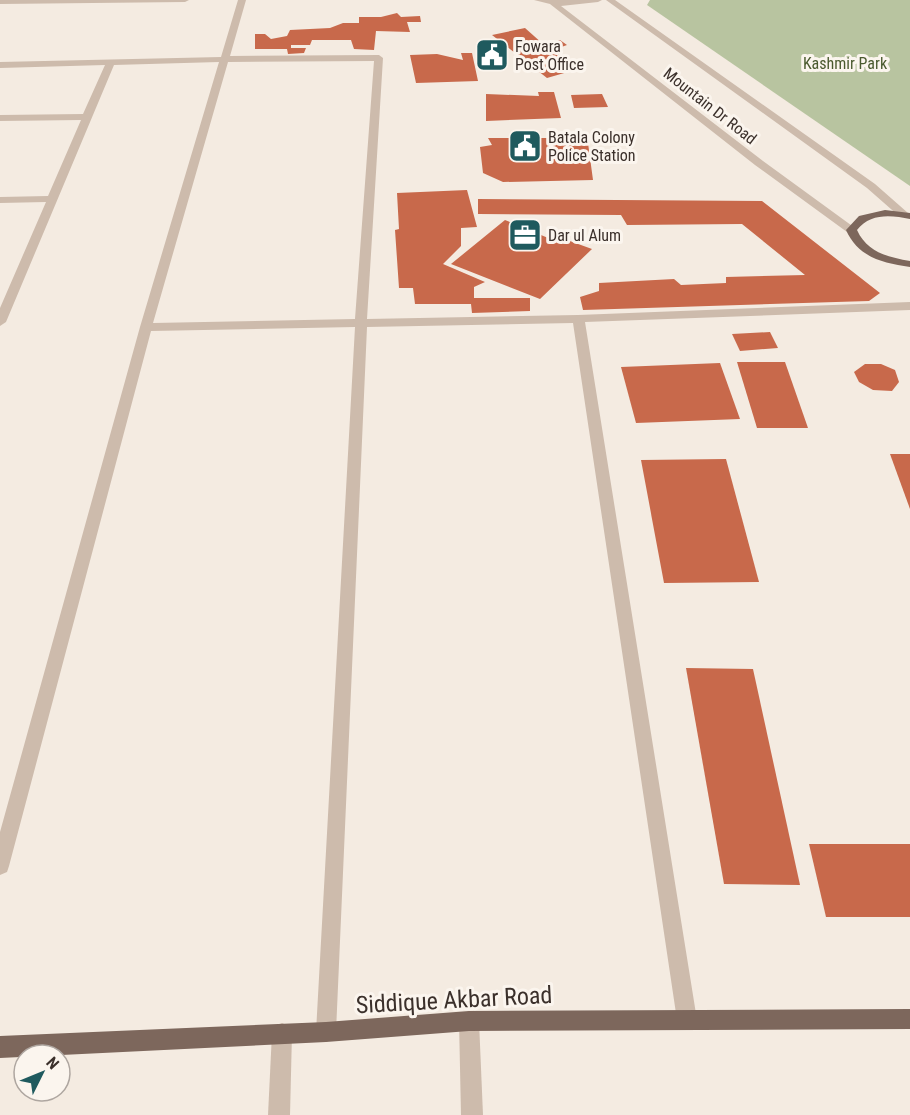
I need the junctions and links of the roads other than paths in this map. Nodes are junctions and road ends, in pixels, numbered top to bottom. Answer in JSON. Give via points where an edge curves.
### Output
{"nodes":[{"id":1,"x":185,"y":0,"type":"edge"},
{"id":2,"x":242,"y":0,"type":"edge"},
{"id":3,"x":538,"y":0,"type":"edge"},
{"id":4,"x":598,"y":0,"type":"edge"},
{"id":5,"x":610,"y":0,"type":"edge"},
{"id":6,"x":0,"y":2,"type":"edge"},
{"id":7,"x":553,"y":3,"type":"junction"},
{"id":8,"x":226,"y":59,"type":"junction"},
{"id":9,"x":110,"y":63,"type":"junction"},
{"id":10,"x":0,"y":65,"type":"edge"},
{"id":11,"x":87,"y":117,"type":"junction"},
{"id":12,"x":0,"y":118,"type":"edge"},
{"id":13,"x":53,"y":199,"type":"junction"},
{"id":14,"x":0,"y":200,"type":"edge"},
{"id":15,"x":907,"y":216,"type":"edge"},
{"id":16,"x":851,"y":230,"type":"junction"},
{"id":17,"x":910,"y":264,"type":"edge"},
{"id":18,"x":910,"y":306,"type":"edge"},
{"id":19,"x":578,"y":319,"type":"junction"},
{"id":20,"x":0,"y":322,"type":"edge"},
{"id":21,"x":361,"y":323,"type":"junction"},
{"id":22,"x":146,"y":327,"type":"junction"},
{"id":23,"x":0,"y":866,"type":"edge"},
{"id":24,"x":910,"y":1019,"type":"edge"},
{"id":25,"x":687,"y":1020,"type":"junction"},
{"id":26,"x":469,"y":1021,"type":"junction"},
{"id":27,"x":326,"y":1032,"type":"junction"},
{"id":28,"x":282,"y":1033,"type":"junction"},
{"id":29,"x":0,"y":1047,"type":"edge"},
{"id":30,"x":279,"y":1115,"type":"edge"},
{"id":31,"x":472,"y":1115,"type":"edge"}],
"edges":[{"from":1,"to":6,"type":"street"},
{"from":2,"to":8,"type":"street"},
{"from":3,"to":7,"type":"street"},
{"from":4,"to":7,"type":"street"},
{"from":5,"to":15,"type":"street","name":"Mountain Dr Road","via":[[871,186]]},
{"from":7,"to":16,"type":"street","name":"Mountain Dr Road"},
{"from":8,"to":9,"type":"street"},
{"from":8,"to":21,"type":"street","via":[[379,58]]},
{"from":8,"to":22,"type":"street"},
{"from":9,"to":10,"type":"street"},
{"from":9,"to":11,"type":"street"},
{"from":11,"to":12,"type":"street"},
{"from":11,"to":13,"type":"street"},
{"from":13,"to":14,"type":"street"},
{"from":13,"to":20,"type":"street"},
{"from":15,"to":16,"type":"main road","via":[[869,216],[857,221]]},
{"from":16,"to":17,"type":"main road","via":[[855,242],[869,254]]},
{"from":18,"to":19,"type":"street"},
{"from":19,"to":21,"type":"street"},
{"from":19,"to":25,"type":"street"},
{"from":21,"to":22,"type":"street"},
{"from":21,"to":27,"type":"street"},
{"from":22,"to":23,"type":"street"},
{"from":24,"to":25,"type":"main road","name":"Siddique Akbar Road"},
{"from":25,"to":26,"type":"main road","name":"Siddique Akbar Road"},
{"from":26,"to":27,"type":"main road","name":"Siddique Akbar Road"},
{"from":26,"to":31,"type":"street"},
{"from":27,"to":28,"type":"main road","name":"Siddique Akbar Road"},
{"from":28,"to":29,"type":"main road","name":"Siddique Akbar Road"},
{"from":28,"to":30,"type":"street"}]}
